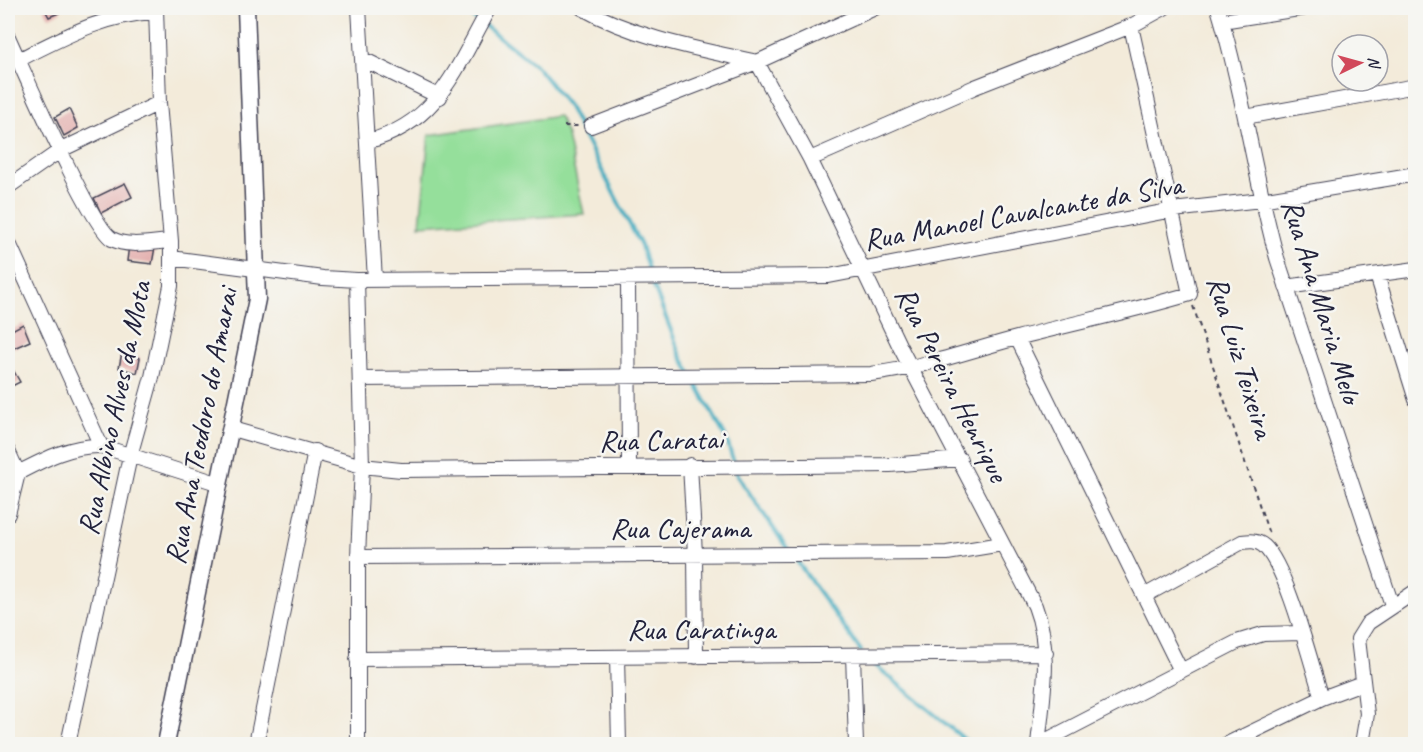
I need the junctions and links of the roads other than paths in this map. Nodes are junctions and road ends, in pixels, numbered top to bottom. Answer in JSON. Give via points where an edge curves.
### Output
{"nodes":[{"id":1,"x":246,"y":8,"type":"edge"},
{"id":2,"x":359,"y":8,"type":"edge"},
{"id":3,"x":490,"y":8,"type":"edge"},
{"id":4,"x":582,"y":8,"type":"edge"},
{"id":5,"x":875,"y":8,"type":"edge"},
{"id":6,"x":1164,"y":8,"type":"edge"},
{"id":7,"x":1305,"y":8,"type":"edge"},
{"id":8,"x":156,"y":10,"type":"edge"},
{"id":9,"x":1220,"y":14,"type":"edge"},
{"id":10,"x":1131,"y":26,"type":"junction"},
{"id":11,"x":8,"y":37,"type":"edge"},
{"id":12,"x":363,"y":59,"type":"junction"},
{"id":13,"x":18,"y":60,"type":"junction"},
{"id":14,"x":757,"y":62,"type":"junction"},
{"id":15,"x":1416,"y":86,"type":"edge"},
{"id":16,"x":440,"y":97,"type":"junction"},
{"id":17,"x":159,"y":103,"type":"junction"},
{"id":18,"x":1245,"y":117,"type":"junction"},
{"id":19,"x":591,"y":126,"type":"dead end"},
{"id":20,"x":369,"y":141,"type":"junction"},
{"id":21,"x":60,"y":150,"type":"junction"},
{"id":22,"x":810,"y":159,"type":"junction"},
{"id":23,"x":1416,"y":174,"type":"edge"},
{"id":24,"x":8,"y":187,"type":"edge"},
{"id":25,"x":1261,"y":200,"type":"junction"},
{"id":26,"x":1173,"y":210,"type":"junction"},
{"id":27,"x":8,"y":241,"type":"edge"},
{"id":28,"x":171,"y":241,"type":"junction"},
{"id":29,"x":171,"y":258,"type":"junction"},
{"id":30,"x":864,"y":267,"type":"junction"},
{"id":31,"x":257,"y":268,"type":"junction"},
{"id":32,"x":1416,"y":269,"type":"edge"},
{"id":33,"x":1377,"y":275,"type":"junction"},
{"id":34,"x":633,"y":279,"type":"junction"},
{"id":35,"x":357,"y":280,"type":"junction"},
{"id":36,"x":375,"y":280,"type":"junction"},
{"id":37,"x":1286,"y":287,"type":"junction"},
{"id":38,"x":1017,"y":338,"type":"junction"},
{"id":39,"x":1409,"y":358,"type":"edge"},
{"id":40,"x":912,"y":369,"type":"junction"},
{"id":41,"x":628,"y":378,"type":"junction"},
{"id":42,"x":360,"y":379,"type":"junction"},
{"id":43,"x":1416,"y":400,"type":"edge"},
{"id":44,"x":232,"y":429,"type":"junction"},
{"id":45,"x":101,"y":446,"type":"junction"},
{"id":46,"x":8,"y":451,"type":"edge"},
{"id":47,"x":315,"y":451,"type":"junction"},
{"id":48,"x":130,"y":456,"type":"junction"},
{"id":49,"x":960,"y":459,"type":"junction"},
{"id":50,"x":690,"y":465,"type":"junction"},
{"id":51,"x":362,"y":466,"type":"junction"},
{"id":52,"x":629,"y":467,"type":"junction"},
{"id":53,"x":13,"y":476,"type":"edge"},
{"id":54,"x":220,"y":484,"type":"junction"},
{"id":55,"x":8,"y":514,"type":"edge"},
{"id":56,"x":1002,"y":544,"type":"junction"},
{"id":57,"x":695,"y":554,"type":"junction"},
{"id":58,"x":358,"y":557,"type":"junction"},
{"id":59,"x":1416,"y":591,"type":"edge"},
{"id":60,"x":1144,"y":596,"type":"junction"},
{"id":61,"x":1392,"y":605,"type":"junction"},
{"id":62,"x":1301,"y":633,"type":"junction"},
{"id":63,"x":1046,"y":653,"type":"junction"},
{"id":64,"x":854,"y":655,"type":"junction"},
{"id":65,"x":617,"y":657,"type":"junction"},
{"id":66,"x":696,"y":657,"type":"junction"},
{"id":67,"x":357,"y":659,"type":"junction"},
{"id":68,"x":1181,"y":671,"type":"junction"},
{"id":69,"x":1362,"y":683,"type":"junction"},
{"id":70,"x":1322,"y":698,"type":"junction"},
{"id":71,"x":68,"y":744,"type":"edge"},
{"id":72,"x":166,"y":744,"type":"edge"},
{"id":73,"x":256,"y":744,"type":"edge"},
{"id":74,"x":358,"y":744,"type":"edge"},
{"id":75,"x":619,"y":744,"type":"edge"},
{"id":76,"x":856,"y":744,"type":"edge"},
{"id":77,"x":1039,"y":744,"type":"edge"},
{"id":78,"x":1227,"y":744,"type":"edge"},
{"id":79,"x":1363,"y":744,"type":"edge"}],
"edges":[{"from":1,"to":31,"type":"street","name":"Rua Ana Teodoro do Amarai"},
{"from":2,"to":12,"type":"street"},
{"from":3,"to":16,"type":"street"},
{"from":4,"to":14,"type":"street","via":[[661,39]]},
{"from":5,"to":14,"type":"street"},
{"from":6,"to":10,"type":"street"},
{"from":7,"to":9,"type":"street"},
{"from":8,"to":13,"type":"street","via":[[106,19]]},
{"from":8,"to":17,"type":"street","name":"Rua Albino Alves da Mota"},
{"from":9,"to":18,"type":"street","name":"Rua Ana Maria Melo"},
{"from":10,"to":22,"type":"street","via":[[975,87]]},
{"from":10,"to":26,"type":"street","name":"Rua Luiz Teixeira"},
{"from":11,"to":13,"type":"street"},
{"from":12,"to":16,"type":"street"},
{"from":12,"to":20,"type":"street"},
{"from":13,"to":21,"type":"street"},
{"from":14,"to":19,"type":"street"},
{"from":14,"to":22,"type":"street","name":"Rua Pereira Henrique"},
{"from":15,"to":18,"type":"street"},
{"from":16,"to":20,"type":"street","via":[[416,119]]},
{"from":17,"to":21,"type":"street"},
{"from":17,"to":28,"type":"street","name":"Rua Albino Alves da Mota"},
{"from":18,"to":25,"type":"street","name":"Rua Ana Maria Melo"},
{"from":20,"to":36,"type":"street"},
{"from":21,"to":24,"type":"street"},
{"from":21,"to":28,"type":"street","via":[[104,232],[124,243]]},
{"from":22,"to":30,"type":"street","name":"Rua Pereira Henrique"},
{"from":23,"to":25,"type":"street","name":"Rua Manoel Cavalcante da Silva"},
{"from":25,"to":26,"type":"street","name":"Rua Manoel Cavalcante da Silva"},
{"from":25,"to":37,"type":"street","name":"Rua Ana Maria Melo"},
{"from":26,"to":30,"type":"street","name":"Rua Manoel Cavalcante da Silva"},
{"from":26,"to":38,"type":"street","name":"Rua Luiz Teixeira","via":[[1190,294]]},
{"from":27,"to":45,"type":"street"},
{"from":28,"to":29,"type":"street","name":"Rua Albino Alves da Mota"},
{"from":29,"to":31,"type":"street","name":"Rua Manoel Cavalcante da Silva"},
{"from":29,"to":48,"type":"street","name":"Rua Albino Alves da Mota","via":[[168,308]]},
{"from":30,"to":34,"type":"street","name":"Rua Manoel Cavalcante da Silva","via":[[829,276]]},
{"from":30,"to":40,"type":"street","name":"Rua Pereira Henrique"},
{"from":31,"to":35,"type":"street","name":"Rua Manoel Cavalcante da Silva"},
{"from":31,"to":44,"type":"street","name":"Rua Ana Teodoro do Amarai","via":[[254,321]]},
{"from":32,"to":33,"type":"street"},
{"from":33,"to":37,"type":"street"},
{"from":33,"to":39,"type":"street"},
{"from":34,"to":36,"type":"street","name":"Rua Manoel Cavalcante da Silva"},
{"from":34,"to":41,"type":"street"},
{"from":35,"to":36,"type":"street","name":"Rua Manoel Cavalcante da Silva"},
{"from":35,"to":42,"type":"street"},
{"from":37,"to":61,"type":"street","name":"Rua Ana Maria Melo"},
{"from":38,"to":40,"type":"street"},
{"from":38,"to":60,"type":"street"},
{"from":39,"to":43,"type":"street"},
{"from":40,"to":41,"type":"street","via":[[871,374]]},
{"from":40,"to":49,"type":"street","name":"Rua Pereira Henrique"},
{"from":41,"to":42,"type":"street"},
{"from":41,"to":52,"type":"street"},
{"from":42,"to":51,"type":"street"},
{"from":44,"to":47,"type":"street","name":"Rua Caratai"},
{"from":44,"to":54,"type":"street","name":"Rua Ana Teodoro do Amarai"},
{"from":45,"to":48,"type":"street"},
{"from":45,"to":53,"type":"street","via":[[69,450]]},
{"from":46,"to":53,"type":"street"},
{"from":47,"to":51,"type":"street","name":"Rua Caratai"},
{"from":47,"to":73,"type":"street"},
{"from":48,"to":54,"type":"street"},
{"from":48,"to":71,"type":"street","name":"Rua Albino Alves da Mota"},
{"from":49,"to":50,"type":"street","name":"Rua Caratai","via":[[890,465]]},
{"from":49,"to":56,"type":"street","name":"Rua Pereira Henrique"},
{"from":50,"to":52,"type":"street","name":"Rua Caratai"},
{"from":50,"to":57,"type":"street"},
{"from":51,"to":52,"type":"street","name":"Rua Caratai","via":[[401,470]]},
{"from":51,"to":58,"type":"street"},
{"from":53,"to":55,"type":"street"},
{"from":54,"to":72,"type":"street","name":"Rua Ana Teodoro do Amarai"},
{"from":56,"to":57,"type":"street","name":"Rua Cajerama","via":[[947,553]]},
{"from":56,"to":63,"type":"street","name":"Rua Pereira Henrique","via":[[1035,606],[1045,633]]},
{"from":57,"to":58,"type":"street","name":"Rua Cajerama"},
{"from":57,"to":66,"type":"street"},
{"from":58,"to":67,"type":"street"},
{"from":59,"to":61,"type":"street"},
{"from":60,"to":62,"type":"street","via":[[1252,540],[1263,544],[1279,565]]},
{"from":60,"to":68,"type":"street"},
{"from":61,"to":69,"type":"street","via":[[1368,623],[1358,639]]},
{"from":62,"to":68,"type":"street","via":[[1252,636]]},
{"from":62,"to":70,"type":"street"},
{"from":63,"to":64,"type":"street","name":"Rua Caratinga"},
{"from":63,"to":77,"type":"street","name":"Rua Pereira Henrique"},
{"from":64,"to":66,"type":"street","name":"Rua Caratinga"},
{"from":64,"to":76,"type":"street"},
{"from":65,"to":66,"type":"street","name":"Rua Caratinga"},
{"from":65,"to":67,"type":"street","name":"Rua Caratinga"},
{"from":65,"to":75,"type":"street"},
{"from":67,"to":74,"type":"street"},
{"from":68,"to":77,"type":"street"},
{"from":69,"to":70,"type":"street"},
{"from":69,"to":79,"type":"street","via":[[1367,714]]},
{"from":70,"to":78,"type":"street"}]}
